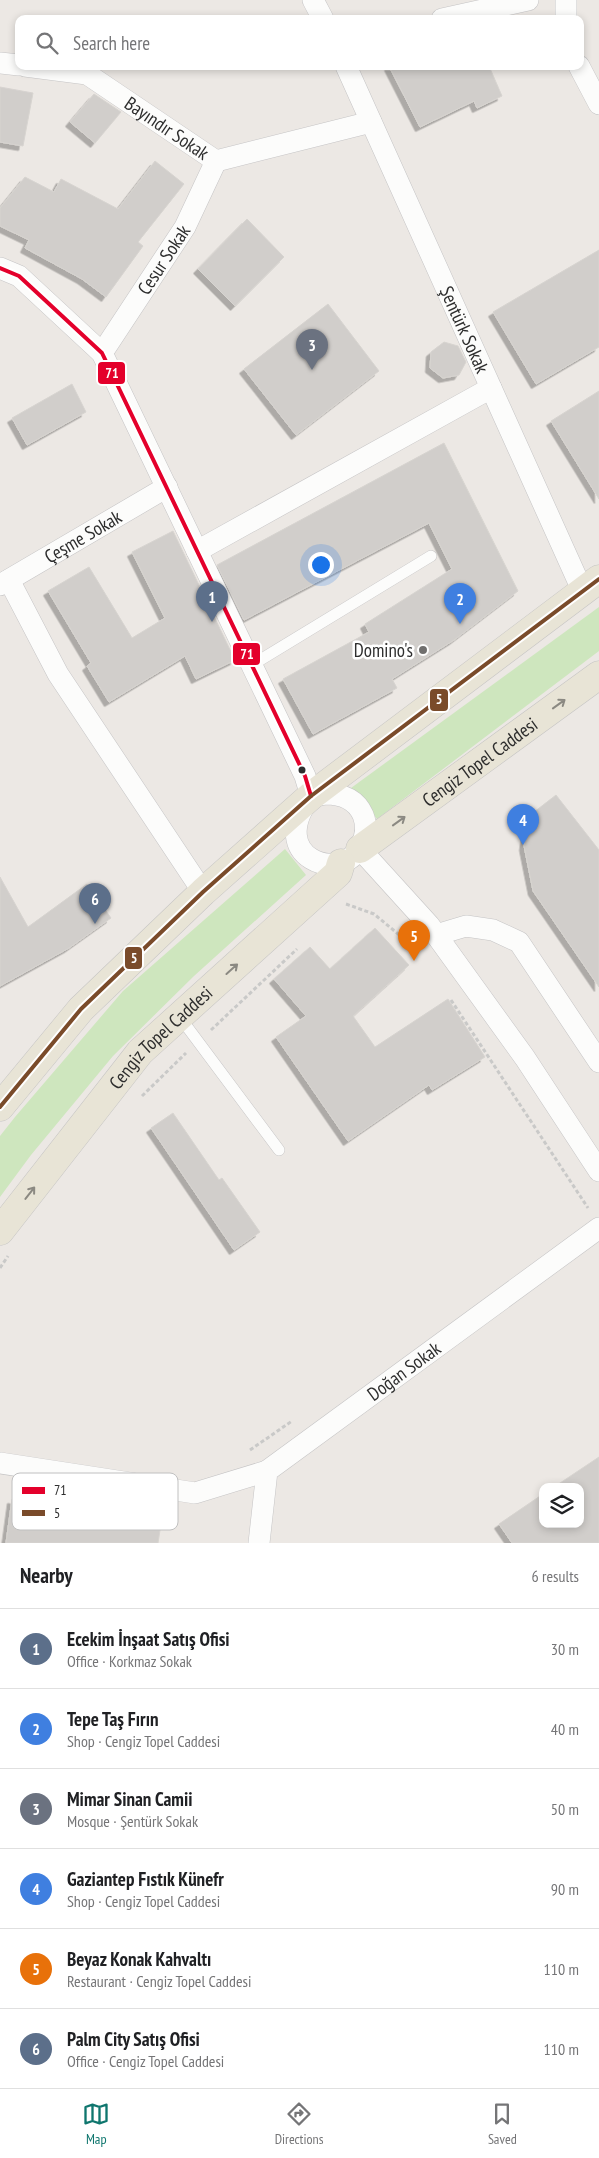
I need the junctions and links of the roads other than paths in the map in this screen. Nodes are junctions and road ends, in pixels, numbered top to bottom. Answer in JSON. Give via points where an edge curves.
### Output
{"nodes":[{"id":1,"x":313,"y":0,"type":"edge"},
{"id":2,"x":528,"y":0,"type":"edge"},
{"id":3,"x":566,"y":0,"type":"edge"},
{"id":4,"x":321,"y":15,"type":"edge"},
{"id":5,"x":460,"y":15,"type":"edge"},
{"id":6,"x":566,"y":15,"type":"edge"},
{"id":7,"x":0,"y":63,"type":"edge"},
{"id":8,"x":15,"y":65,"type":"edge"},
{"id":9,"x":56,"y":70,"type":"edge"},
{"id":10,"x":348,"y":70,"type":"edge"},
{"id":11,"x":581,"y":70,"type":"edge"},
{"id":12,"x":599,"y":104,"type":"edge"},
{"id":13,"x":371,"y":122,"type":"junction"},
{"id":14,"x":216,"y":161,"type":"junction"},
{"id":15,"x":0,"y":268,"type":"edge"},
{"id":16,"x":102,"y":353,"type":"junction"},
{"id":17,"x":491,"y":388,"type":"junction"},
{"id":18,"x":167,"y":487,"type":"junction"},
{"id":19,"x":197,"y":551,"type":"junction"},
{"id":20,"x":431,"y":556,"type":"dead end"},
{"id":21,"x":4,"y":582,"type":"edge"},
{"id":22,"x":591,"y":585,"type":"edge"},
{"id":23,"x":252,"y":665,"type":"junction"},
{"id":24,"x":599,"y":675,"type":"edge"},
{"id":25,"x":311,"y":796,"type":"junction"},
{"id":26,"x":350,"y":856,"type":"junction"},
{"id":27,"x":203,"y":892,"type":"junction"},
{"id":28,"x":436,"y":935,"type":"junction"},
{"id":29,"x":179,"y":1016,"type":"junction"},
{"id":30,"x":599,"y":1062,"type":"edge"},
{"id":31,"x":0,"y":1107,"type":"edge"},
{"id":32,"x":279,"y":1150,"type":"dead end"},
{"id":33,"x":599,"y":1171,"type":"edge"},
{"id":34,"x":592,"y":1221,"type":"edge"},
{"id":35,"x":5,"y":1243,"type":"edge"},
{"id":36,"x":0,"y":1463,"type":"edge"},
{"id":37,"x":268,"y":1471,"type":"junction"},
{"id":38,"x":65,"y":1473,"type":"edge"},
{"id":39,"x":178,"y":1490,"type":"edge"},
{"id":40,"x":259,"y":1543,"type":"edge"}],
"edges":[{"from":1,"to":4,"type":"street"},
{"from":2,"to":5,"type":"street"},
{"from":3,"to":6,"type":"street"},
{"from":7,"to":8,"type":"street"},
{"from":9,"to":14,"type":"street","name":"Bayındır Sokak","via":[[87,74]]},
{"from":10,"to":13,"type":"street","name":"Şentürk Sokak"},
{"from":11,"to":12,"type":"street"},
{"from":13,"to":14,"type":"street","name":"Bayındır Sokak"},
{"from":13,"to":17,"type":"street","name":"Şentürk Sokak"},
{"from":14,"to":16,"type":"street","name":"Cesur Sokak","via":[[186,227]]},
{"from":15,"to":16,"type":"street","via":[[20,276]]},
{"from":16,"to":18,"type":"street"},
{"from":17,"to":19,"type":"street"},
{"from":17,"to":22,"type":"street","name":"Şentürk Sokak"},
{"from":18,"to":19,"type":"street"},
{"from":18,"to":21,"type":"street","name":"Çeşme Sokak"},
{"from":19,"to":23,"type":"street"},
{"from":20,"to":23,"type":"lane"},
{"from":21,"to":27,"type":"street","via":[[58,674]]},
{"from":22,"to":25,"type":"main road"},
{"from":23,"to":25,"type":"street","via":[[305,776]]},
{"from":26,"to":24,"type":"main road","name":"Cengiz Topel Caddesi","one_way":true},
{"from":25,"to":26,"type":"street","via":[[338,794],[358,806],[366,827],[364,839]]},
{"from":25,"to":26,"type":"street","via":[[298,814],[295,825],[300,848],[318,862],[330,864]]},
{"from":25,"to":27,"type":"main road"},
{"from":26,"to":28,"type":"street"},
{"from":29,"to":26,"type":"main road","name":"Cengiz Topel Caddesi","one_way":true,"via":[[338,873]]},
{"from":27,"to":31,"type":"main road","via":[[81,1009]]},
{"from":28,"to":30,"type":"street","via":[[466,926],[493,930],[520,942]]},
{"from":28,"to":33,"type":"street","via":[[525,1058]]},
{"from":29,"to":32,"type":"lane"},
{"from":35,"to":29,"type":"main road","name":"Cengiz Topel Caddesi","one_way":true,"via":[[140,1052]]},
{"from":34,"to":37,"type":"street","name":"Doğan Sokak"},
{"from":36,"to":38,"type":"street","name":"Doğan Sokak"},
{"from":37,"to":39,"type":"street","name":"Doğan Sokak","via":[[195,1493]]},
{"from":37,"to":40,"type":"street"}]}
